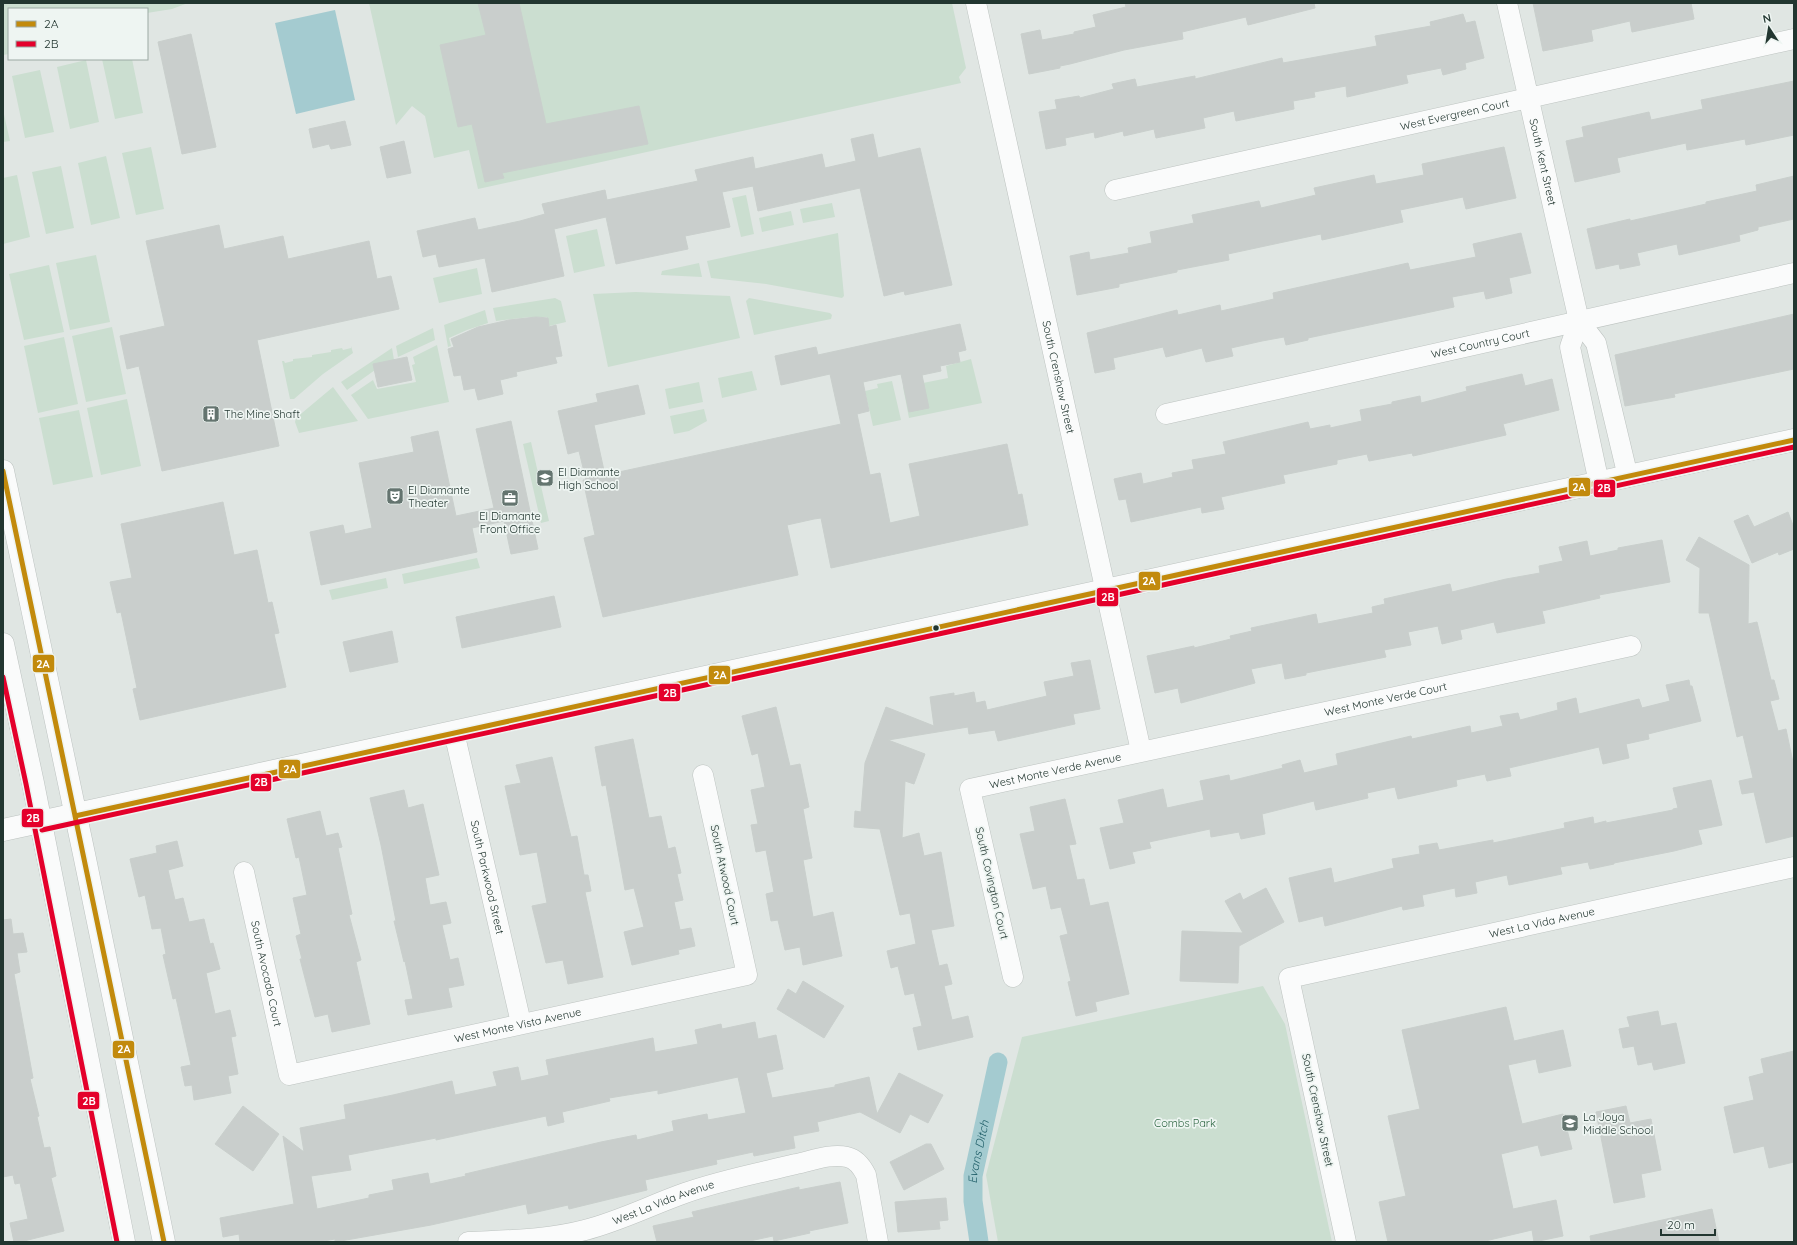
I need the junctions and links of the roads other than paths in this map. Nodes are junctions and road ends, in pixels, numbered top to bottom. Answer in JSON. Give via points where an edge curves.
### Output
{"nodes":[{"id":1,"x":976,"y":3,"type":"edge"},
{"id":2,"x":1507,"y":3,"type":"edge"},
{"id":3,"x":1794,"y":39,"type":"edge"},
{"id":4,"x":1528,"y":98,"type":"junction"},
{"id":5,"x":1115,"y":190,"type":"dead end"},
{"id":6,"x":1794,"y":273,"type":"edge"},
{"id":7,"x":1579,"y":321,"type":"junction"},
{"id":8,"x":1166,"y":414,"type":"dead end"},
{"id":9,"x":1794,"y":440,"type":"edge"},
{"id":10,"x":3,"y":472,"type":"edge"},
{"id":11,"x":1628,"y":477,"type":"junction"},
{"id":12,"x":1599,"y":483,"type":"junction"},
{"id":13,"x":1106,"y":590,"type":"junction"},
{"id":14,"x":3,"y":644,"type":"edge"},
{"id":15,"x":1631,"y":646,"type":"dead end"},
{"id":16,"x":454,"y":732,"type":"junction"},
{"id":17,"x":1141,"y":751,"type":"junction"},
{"id":18,"x":703,"y":775,"type":"dead end"},
{"id":19,"x":970,"y":789,"type":"joint"},
{"id":20,"x":76,"y":816,"type":"junction"},
{"id":21,"x":40,"y":823,"type":"junction"},
{"id":22,"x":3,"y":830,"type":"edge"},
{"id":23,"x":1794,"y":867,"type":"edge"},
{"id":24,"x":244,"y":872,"type":"dead end"},
{"id":25,"x":747,"y":975,"type":"joint"},
{"id":26,"x":1013,"y":977,"type":"dead end"},
{"id":27,"x":1289,"y":978,"type":"joint"},
{"id":28,"x":521,"y":1023,"type":"junction"},
{"id":29,"x":289,"y":1075,"type":"joint"},
{"id":30,"x":124,"y":1242,"type":"edge"},
{"id":31,"x":164,"y":1242,"type":"edge"},
{"id":32,"x":468,"y":1242,"type":"edge"},
{"id":33,"x":878,"y":1242,"type":"edge"},
{"id":34,"x":1346,"y":1242,"type":"edge"}],
"edges":[{"from":1,"to":13,"type":"street","name":"South Crenshaw Street"},
{"from":2,"to":4,"type":"street","name":"South Kent Street"},
{"from":3,"to":4,"type":"street","name":"West Evergreen Court"},
{"from":4,"to":5,"type":"street","name":"West Evergreen Court"},
{"from":4,"to":7,"type":"street","name":"South Kent Street"},
{"from":6,"to":7,"type":"street","name":"West Country Court"},
{"from":7,"to":8,"type":"street","name":"West Country Court"},
{"from":7,"to":11,"type":"street","name":"South Kent Street","via":[[1596,344]]},
{"from":7,"to":12,"type":"street","via":[[1570,347]]},
{"from":9,"to":11,"type":"street"},
{"from":10,"to":20,"type":"street"},
{"from":11,"to":12,"type":"street"},
{"from":12,"to":13,"type":"street"},
{"from":13,"to":16,"type":"street"},
{"from":13,"to":17,"type":"street","name":"South Crenshaw Street"},
{"from":14,"to":21,"type":"street"},
{"from":15,"to":17,"type":"street","name":"West Monte Verde Court"},
{"from":16,"to":20,"type":"street"},
{"from":16,"to":28,"type":"street","name":"South Parkwood Street"},
{"from":17,"to":19,"type":"street","name":"West Monte Verde Avenue"},
{"from":18,"to":25,"type":"street","name":"South Atwood Court"},
{"from":19,"to":26,"type":"street","name":"South Covington Court"},
{"from":20,"to":21,"type":"street"},
{"from":20,"to":31,"type":"street"},
{"from":21,"to":22,"type":"street"},
{"from":21,"to":30,"type":"street"},
{"from":23,"to":27,"type":"street","name":"West La Vida Avenue"},
{"from":24,"to":29,"type":"street","name":"South Avocado Court"},
{"from":25,"to":28,"type":"street","name":"West Monte Vista Avenue"},
{"from":27,"to":34,"type":"street","name":"South Crenshaw Street"},
{"from":28,"to":29,"type":"street","name":"West Monte Vista Avenue"},
{"from":32,"to":33,"type":"street","name":"West La Vida Avenue","via":[[531,1239],[570,1233],[612,1222],[683,1194],[739,1177],[832,1157],[848,1157],[862,1168],[867,1179]]}]}
